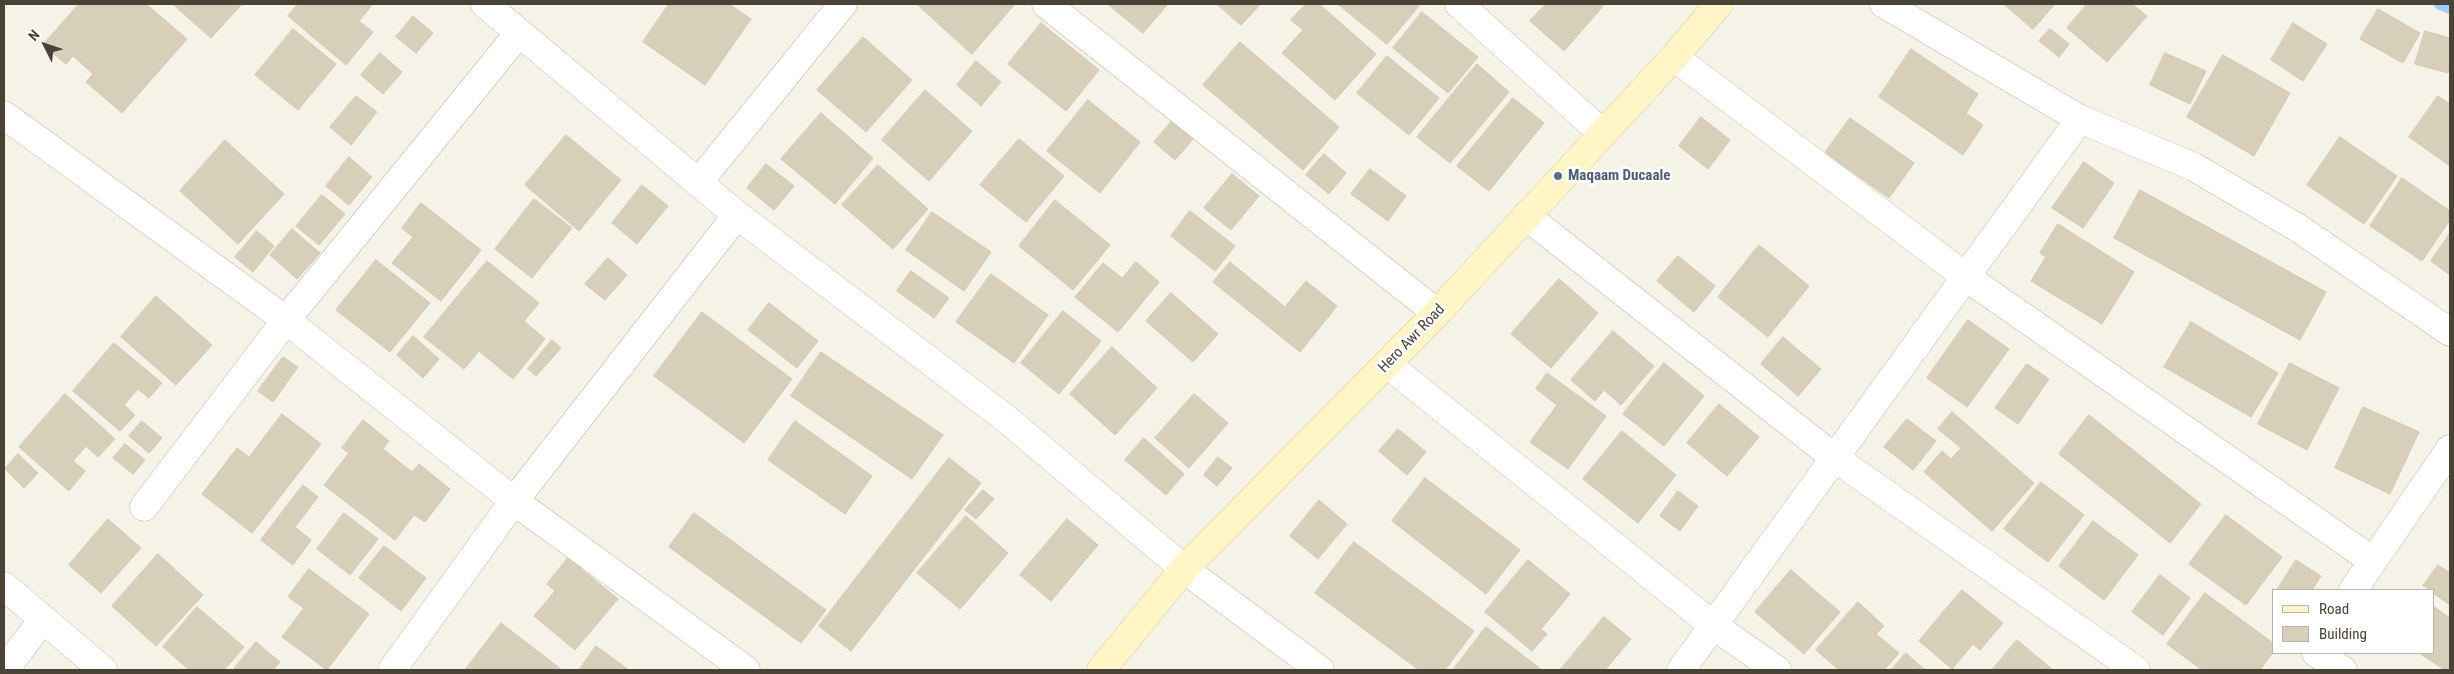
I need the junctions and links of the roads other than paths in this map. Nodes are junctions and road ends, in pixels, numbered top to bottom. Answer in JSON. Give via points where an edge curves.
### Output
{"nodes":[{"id":1,"x":487,"y":4,"type":"edge"},
{"id":2,"x":843,"y":4,"type":"edge"},
{"id":3,"x":1046,"y":4,"type":"edge"},
{"id":4,"x":1459,"y":4,"type":"edge"},
{"id":5,"x":1719,"y":4,"type":"edge"},
{"id":6,"x":1884,"y":4,"type":"edge"},
{"id":7,"x":519,"y":33,"type":"junction"},
{"id":8,"x":1674,"y":57,"type":"junction"},
{"id":9,"x":4,"y":115,"type":"edge"},
{"id":10,"x":2080,"y":119,"type":"junction"},
{"id":11,"x":1602,"y":133,"type":"junction"},
{"id":12,"x":698,"y":183,"type":"junction"},
{"id":13,"x":738,"y":215,"type":"junction"},
{"id":14,"x":1526,"y":216,"type":"junction"},
{"id":15,"x":1966,"y":277,"type":"junction"},
{"id":16,"x":1437,"y":314,"type":"junction"},
{"id":17,"x":286,"y":320,"type":"junction"},
{"id":18,"x":2450,"y":332,"type":"edge"},
{"id":19,"x":1387,"y":364,"type":"junction"},
{"id":20,"x":2450,"y":449,"type":"edge"},
{"id":21,"x":1835,"y":458,"type":"junction"},
{"id":22,"x":514,"y":500,"type":"junction"},
{"id":23,"x":144,"y":507,"type":"dead end"},
{"id":24,"x":2373,"y":561,"type":"junction"},
{"id":25,"x":1184,"y":569,"type":"junction"},
{"id":26,"x":4,"y":586,"type":"edge"},
{"id":27,"x":2354,"y":589,"type":"edge"},
{"id":28,"x":43,"y":620,"type":"junction"},
{"id":29,"x":1714,"y":626,"type":"junction"},
{"id":30,"x":2310,"y":654,"type":"edge"},
{"id":31,"x":2318,"y":654,"type":"edge"},
{"id":32,"x":5,"y":670,"type":"edge"},
{"id":33,"x":103,"y":670,"type":"edge"},
{"id":34,"x":392,"y":670,"type":"edge"},
{"id":35,"x":746,"y":670,"type":"edge"},
{"id":36,"x":1101,"y":670,"type":"edge"},
{"id":37,"x":1320,"y":670,"type":"edge"},
{"id":38,"x":1681,"y":670,"type":"edge"},
{"id":39,"x":1777,"y":670,"type":"edge"},
{"id":40,"x":2136,"y":670,"type":"edge"},
{"id":41,"x":2300,"y":670,"type":"edge"},
{"id":42,"x":2343,"y":670,"type":"edge"}],
"edges":[{"from":1,"to":7,"type":"street"},
{"from":2,"to":12,"type":"street"},
{"from":3,"to":16,"type":"street"},
{"from":4,"to":11,"type":"street"},
{"from":5,"to":8,"type":"main road","name":"Hero Awr Road"},
{"from":6,"to":10,"type":"street"},
{"from":7,"to":12,"type":"street"},
{"from":7,"to":17,"type":"street"},
{"from":8,"to":11,"type":"main road","name":"Hero Awr Road"},
{"from":8,"to":15,"type":"street"},
{"from":9,"to":17,"type":"street"},
{"from":10,"to":15,"type":"street"},
{"from":10,"to":18,"type":"street","via":[[2194,167],[2298,228]]},
{"from":11,"to":14,"type":"main road","name":"Hero Awr Road"},
{"from":12,"to":13,"type":"street"},
{"from":13,"to":22,"type":"street"},
{"from":13,"to":25,"type":"street","via":[[1004,417]]},
{"from":14,"to":16,"type":"main road","name":"Hero Awr Road"},
{"from":14,"to":21,"type":"street"},
{"from":15,"to":21,"type":"street"},
{"from":15,"to":24,"type":"street"},
{"from":16,"to":19,"type":"main road","name":"Hero Awr Road"},
{"from":17,"to":22,"type":"street"},
{"from":17,"to":23,"type":"street"},
{"from":19,"to":25,"type":"main road","name":"Hero Awr Road"},
{"from":19,"to":29,"type":"street"},
{"from":20,"to":24,"type":"street"},
{"from":21,"to":29,"type":"street"},
{"from":21,"to":40,"type":"street"},
{"from":22,"to":34,"type":"street"},
{"from":22,"to":35,"type":"street"},
{"from":24,"to":27,"type":"street"},
{"from":25,"to":36,"type":"main road","name":"Hero Awr Road"},
{"from":25,"to":37,"type":"street"},
{"from":26,"to":28,"type":"street"},
{"from":28,"to":32,"type":"street"},
{"from":28,"to":33,"type":"street"},
{"from":29,"to":38,"type":"street"},
{"from":29,"to":39,"type":"street"},
{"from":30,"to":41,"type":"street"},
{"from":31,"to":42,"type":"street"}]}
